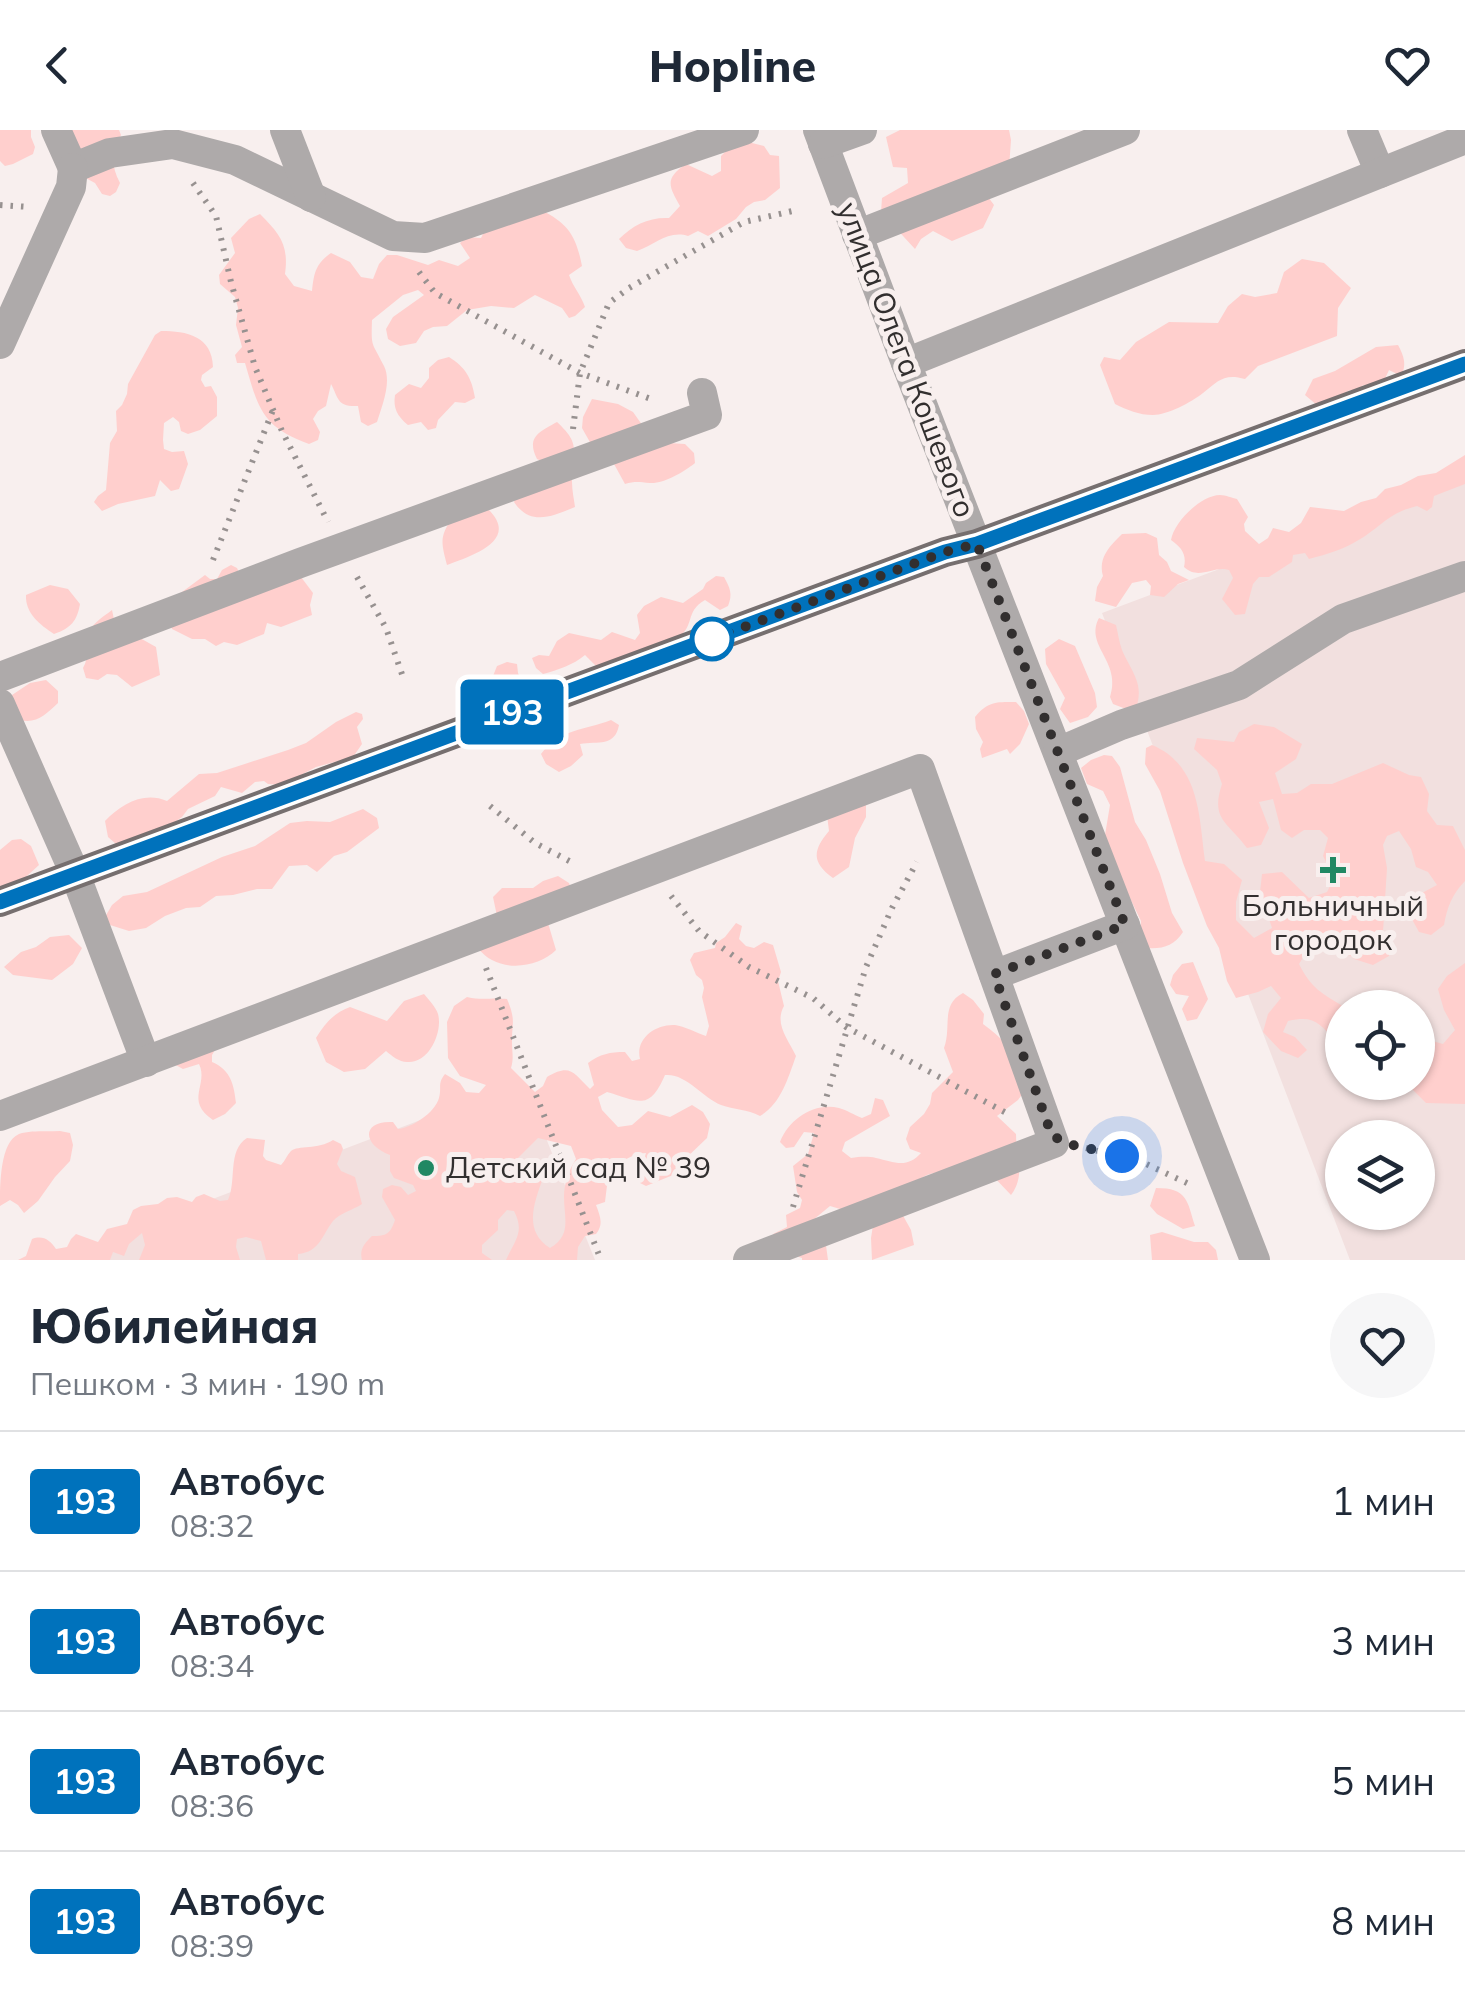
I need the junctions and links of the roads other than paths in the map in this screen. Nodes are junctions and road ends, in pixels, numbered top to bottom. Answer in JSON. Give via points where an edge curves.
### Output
{"nodes":[{"id":1,"x":56,"y":130,"type":"edge"},
{"id":2,"x":285,"y":130,"type":"edge"},
{"id":3,"x":744,"y":130,"type":"edge"},
{"id":4,"x":862,"y":130,"type":"edge"},
{"id":5,"x":1125,"y":130,"type":"edge"},
{"id":6,"x":1362,"y":130,"type":"edge"},
{"id":7,"x":821,"y":137,"type":"edge"},
{"id":8,"x":1465,"y":140,"type":"edge"},
{"id":9,"x":72,"y":168,"type":"junction"},
{"id":10,"x":1380,"y":174,"type":"junction"},
{"id":11,"x":311,"y":197,"type":"junction"},
{"id":12,"x":857,"y":235,"type":"junction"},
{"id":13,"x":0,"y":344,"type":"edge"},
{"id":14,"x":906,"y":363,"type":"junction"},
{"id":15,"x":1465,"y":364,"type":"edge"},
{"id":16,"x":700,"y":405,"type":"road end"},
{"id":17,"x":977,"y":544,"type":"junction"},
{"id":18,"x":1465,"y":576,"type":"edge"},
{"id":19,"x":0,"y":677,"type":"edge"},
{"id":20,"x":0,"y":704,"type":"edge"},
{"id":21,"x":1058,"y":752,"type":"junction"},
{"id":22,"x":75,"y":874,"type":"junction"},
{"id":23,"x":0,"y":902,"type":"edge"},
{"id":24,"x":1125,"y":925,"type":"junction"},
{"id":25,"x":994,"y":974,"type":"junction"},
{"id":26,"x":146,"y":1062,"type":"junction"},
{"id":27,"x":0,"y":1116,"type":"edge"},
{"id":28,"x":748,"y":1260,"type":"edge"},
{"id":29,"x":1255,"y":1260,"type":"edge"}],
"edges":[{"from":1,"to":9,"type":"street"},
{"from":2,"to":11,"type":"street"},
{"from":3,"to":11,"type":"street","via":[[425,238],[393,236]]},
{"from":4,"to":7,"type":"street"},
{"from":5,"to":12,"type":"street"},
{"from":6,"to":10,"type":"street"},
{"from":7,"to":12,"type":"street","name":"улица Олега Кошевого"},
{"from":8,"to":10,"type":"street"},
{"from":9,"to":11,"type":"street","via":[[110,153],[173,144],[235,160]]},
{"from":9,"to":13,"type":"street","via":[[71,187]]},
{"from":10,"to":14,"type":"street"},
{"from":12,"to":14,"type":"street","name":"улица Олега Кошевого"},
{"from":14,"to":17,"type":"street","name":"улица Олега Кошевого"},
{"from":15,"to":17,"type":"main road"},
{"from":16,"to":19,"type":"street","via":[[562,468]]},
{"from":17,"to":21,"type":"street","name":"улица Олега Кошевого"},
{"from":17,"to":22,"type":"main road"},
{"from":18,"to":21,"type":"street","via":[[1344,619],[1239,685]]},
{"from":20,"to":22,"type":"street"},
{"from":21,"to":24,"type":"street","name":"улица Олега Кошевого"},
{"from":22,"to":23,"type":"main road"},
{"from":22,"to":26,"type":"street"},
{"from":24,"to":25,"type":"street"},
{"from":24,"to":29,"type":"street","name":"улица Олега Кошевого"},
{"from":25,"to":26,"type":"street","via":[[920,769]]},
{"from":25,"to":28,"type":"street","via":[[1054,1143]]},
{"from":26,"to":27,"type":"street"}]}
